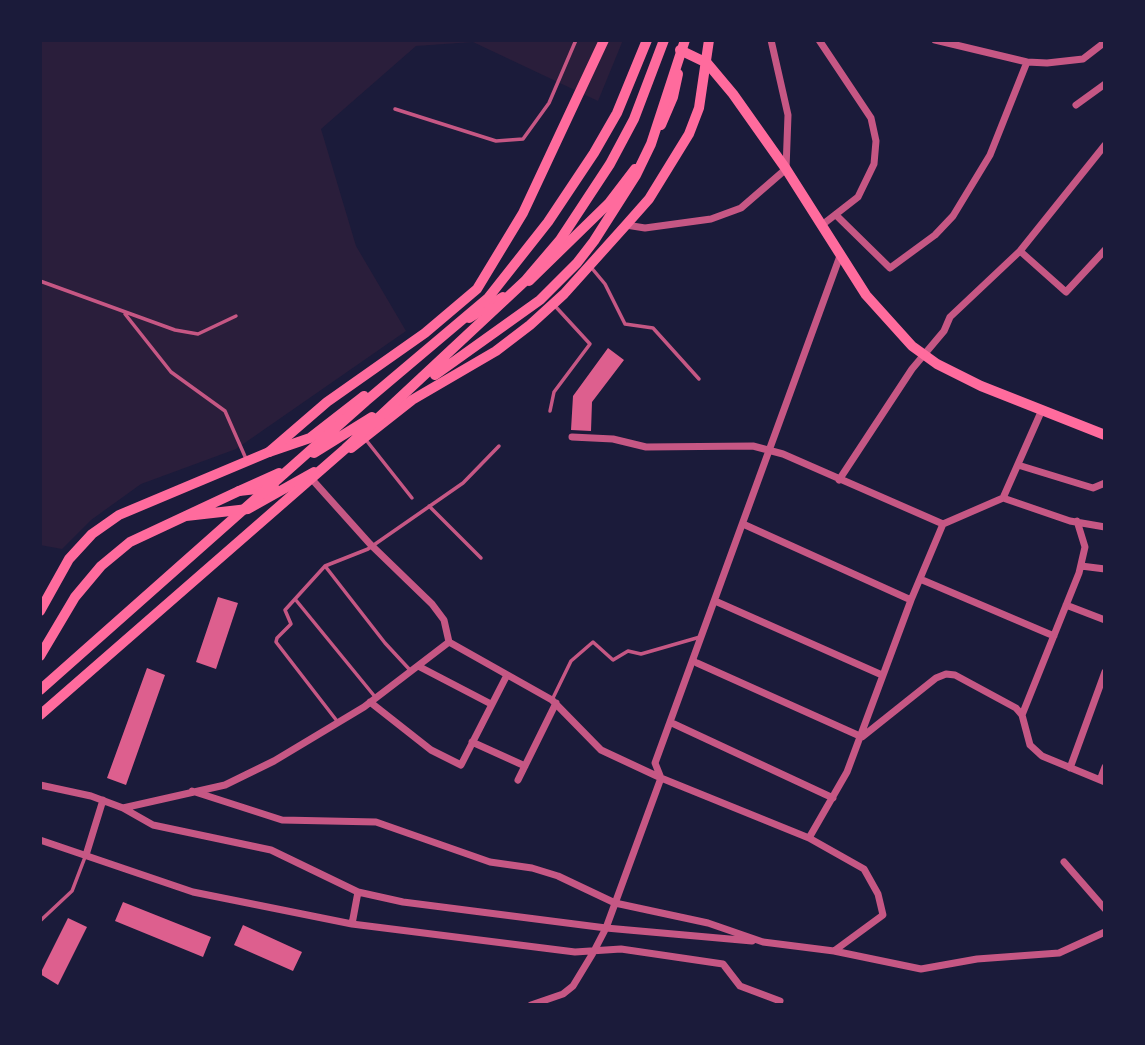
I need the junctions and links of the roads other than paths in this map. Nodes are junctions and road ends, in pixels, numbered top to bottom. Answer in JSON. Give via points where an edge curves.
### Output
{"nodes":[{"id":1,"x":576,"y":40,"type":"edge"},
{"id":2,"x":604,"y":40,"type":"edge"},
{"id":3,"x":647,"y":40,"type":"edge"},
{"id":4,"x":664,"y":40,"type":"edge"},
{"id":5,"x":709,"y":40,"type":"edge"},
{"id":6,"x":771,"y":40,"type":"edge"},
{"id":7,"x":819,"y":40,"type":"edge"},
{"id":8,"x":935,"y":40,"type":"edge"},
{"id":9,"x":1105,"y":42,"type":"edge"},
{"id":10,"x":681,"y":43,"type":"edge"},
{"id":11,"x":1027,"y":62,"type":"junction"},
{"id":12,"x":707,"y":63,"type":"junction"},
{"id":13,"x":1105,"y":85,"type":"edge"},
{"id":14,"x":1076,"y":105,"type":"dead end"},
{"id":15,"x":395,"y":109,"type":"dead end"},
{"id":16,"x":1105,"y":145,"type":"edge"},
{"id":17,"x":786,"y":169,"type":"junction"},
{"id":18,"x":837,"y":216,"type":"junction"},
{"id":19,"x":625,"y":225,"type":"junction"},
{"id":20,"x":822,"y":225,"type":"junction"},
{"id":21,"x":1105,"y":250,"type":"edge"},
{"id":22,"x":1020,"y":251,"type":"junction"},
{"id":23,"x":840,"y":256,"type":"junction"},
{"id":24,"x":590,"y":266,"type":"junction"},
{"id":25,"x":40,"y":281,"type":"edge"},
{"id":26,"x":553,"y":304,"type":"junction"},
{"id":27,"x":124,"y":312,"type":"junction"},
{"id":28,"x":236,"y":316,"type":"dead end"},
{"id":29,"x":923,"y":355,"type":"junction"},
{"id":30,"x":699,"y":379,"type":"dead end"},
{"id":31,"x":550,"y":411,"type":"dead end"},
{"id":32,"x":1041,"y":412,"type":"junction"},
{"id":33,"x":1105,"y":435,"type":"edge"},
{"id":34,"x":572,"y":437,"type":"dead end"},
{"id":35,"x":365,"y":438,"type":"junction"},
{"id":36,"x":499,"y":446,"type":"dead end"},
{"id":37,"x":769,"y":450,"type":"junction"},
{"id":38,"x":269,"y":452,"type":"junction"},
{"id":39,"x":248,"y":463,"type":"junction"},
{"id":40,"x":1018,"y":465,"type":"junction"},
{"id":41,"x":308,"y":476,"type":"junction"},
{"id":42,"x":839,"y":480,"type":"junction"},
{"id":43,"x":1105,"y":483,"type":"edge"},
{"id":44,"x":290,"y":485,"type":"junction"},
{"id":45,"x":239,"y":491,"type":"junction"},
{"id":46,"x":412,"y":498,"type":"dead end"},
{"id":47,"x":1003,"y":498,"type":"junction"},
{"id":48,"x":429,"y":506,"type":"junction"},
{"id":49,"x":186,"y":516,"type":"junction"},
{"id":50,"x":1077,"y":521,"type":"junction"},
{"id":51,"x":743,"y":524,"type":"junction"},
{"id":52,"x":943,"y":524,"type":"junction"},
{"id":53,"x":1105,"y":527,"type":"edge"},
{"id":54,"x":371,"y":545,"type":"junction"},
{"id":55,"x":481,"y":558,"type":"dead end"},
{"id":56,"x":325,"y":566,"type":"junction"},
{"id":57,"x":1081,"y":566,"type":"junction"},
{"id":58,"x":1105,"y":569,"type":"edge"},
{"id":59,"x":920,"y":579,"type":"junction"},
{"id":60,"x":295,"y":600,"type":"junction"},
{"id":61,"x":911,"y":600,"type":"junction"},
{"id":62,"x":715,"y":601,"type":"junction"},
{"id":63,"x":1066,"y":605,"type":"junction"},
{"id":64,"x":40,"y":611,"type":"edge"},
{"id":65,"x":1105,"y":620,"type":"edge"},
{"id":66,"x":1054,"y":636,"type":"junction"},
{"id":67,"x":702,"y":637,"type":"junction"},
{"id":68,"x":449,"y":642,"type":"junction"},
{"id":69,"x":40,"y":656,"type":"edge"},
{"id":70,"x":697,"y":663,"type":"dead end"},
{"id":71,"x":414,"y":668,"type":"junction"},
{"id":72,"x":1105,"y":672,"type":"edge"},
{"id":73,"x":507,"y":675,"type":"junction"},
{"id":74,"x":882,"y":675,"type":"junction"},
{"id":75,"x":40,"y":690,"type":"edge"},
{"id":76,"x":373,"y":700,"type":"junction"},
{"id":77,"x":554,"y":701,"type":"junction"},
{"id":78,"x":491,"y":704,"type":"junction"},
{"id":79,"x":40,"y":715,"type":"edge"},
{"id":80,"x":1022,"y":715,"type":"junction"},
{"id":81,"x":338,"y":722,"type":"junction"},
{"id":82,"x":674,"y":724,"type":"dead end"},
{"id":83,"x":862,"y":737,"type":"junction"},
{"id":84,"x":472,"y":742,"type":"junction"},
{"id":85,"x":525,"y":766,"type":"junction"},
{"id":86,"x":1105,"y":766,"type":"edge"},
{"id":87,"x":1070,"y":768,"type":"junction"},
{"id":88,"x":661,"y":778,"type":"junction"},
{"id":89,"x":518,"y":780,"type":"dead end"},
{"id":90,"x":1102,"y":781,"type":"edge"},
{"id":91,"x":40,"y":785,"type":"edge"},
{"id":92,"x":192,"y":791,"type":"junction"},
{"id":93,"x":833,"y":798,"type":"junction"},
{"id":94,"x":103,"y":800,"type":"junction"},
{"id":95,"x":122,"y":808,"type":"junction"},
{"id":96,"x":809,"y":838,"type":"junction"},
{"id":97,"x":40,"y":840,"type":"edge"},
{"id":98,"x":86,"y":855,"type":"junction"},
{"id":99,"x":1064,"y":862,"type":"dead end"},
{"id":100,"x":358,"y":892,"type":"junction"},
{"id":101,"x":615,"y":903,"type":"junction"},
{"id":102,"x":1105,"y":908,"type":"edge"},
{"id":103,"x":40,"y":921,"type":"edge"},
{"id":104,"x":352,"y":924,"type":"junction"},
{"id":105,"x":606,"y":928,"type":"junction"},
{"id":106,"x":1105,"y":932,"type":"edge"},
{"id":107,"x":763,"y":942,"type":"junction"},
{"id":108,"x":834,"y":951,"type":"junction"},
{"id":109,"x":593,"y":953,"type":"junction"},
{"id":110,"x":780,"y":1001,"type":"dead end"},
{"id":111,"x":531,"y":1005,"type":"edge"}],
"edges":[{"from":1,"to":15,"type":"lane","via":[[549,103],[523,139],[496,141]]},
{"from":2,"to":38,"type":"main road","via":[[523,213],[477,289],[425,333],[327,401]]},
{"from":3,"to":75,"type":"main road","via":[[617,113],[594,153],[548,222],[488,298]]},
{"from":4,"to":79,"type":"main road","via":[[634,119],[610,164],[560,240],[525,281],[345,449]]},
{"from":5,"to":12,"type":"main road"},
{"from":6,"to":17,"type":"street","via":[[788,115]]},
{"from":7,"to":18,"type":"street","via":[[871,118],[876,141],[868,181]]},
{"from":8,"to":11,"type":"street"},
{"from":9,"to":11,"type":"street","via":[[1083,59]]},
{"from":10,"to":12,"type":"main road"},
{"from":10,"to":38,"type":"main road","via":[[673,97],[653,147],[563,250],[533,278],[435,337],[330,425],[310,438]]},
{"from":10,"to":45,"type":"main road","via":[[651,144],[620,202],[577,263],[540,300],[425,382],[328,446]]},
{"from":11,"to":18,"type":"street","via":[[990,155],[953,216],[935,235],[890,268]]},
{"from":12,"to":17,"type":"main road"},
{"from":12,"to":19,"type":"main road","via":[[689,134],[649,198]]},
{"from":13,"to":14,"type":"street"},
{"from":16,"to":22,"type":"street"},
{"from":17,"to":19,"type":"street","via":[[741,208],[711,219],[645,228]]},
{"from":17,"to":20,"type":"main road"},
{"from":18,"to":20,"type":"street"},
{"from":19,"to":24,"type":"main road"},
{"from":20,"to":23,"type":"main road"},
{"from":21,"to":22,"type":"street","via":[[1066,292]]},
{"from":22,"to":29,"type":"street","via":[[950,317]]},
{"from":23,"to":29,"type":"main road","via":[[875,308]]},
{"from":23,"to":37,"type":"street"},
{"from":24,"to":26,"type":"main road"},
{"from":24,"to":30,"type":"lane","via":[[625,324],[653,328]]},
{"from":25,"to":27,"type":"lane"},
{"from":26,"to":31,"type":"lane","via":[[590,344],[554,392]]},
{"from":26,"to":35,"type":"main road","via":[[496,351],[412,400]]},
{"from":27,"to":28,"type":"lane","via":[[198,334]]},
{"from":27,"to":39,"type":"lane","via":[[171,372],[225,411]]},
{"from":29,"to":32,"type":"main road"},
{"from":29,"to":42,"type":"street"},
{"from":32,"to":33,"type":"main road"},
{"from":32,"to":40,"type":"street"},
{"from":34,"to":37,"type":"street","via":[[646,447],[753,446]]},
{"from":35,"to":41,"type":"main road"},
{"from":35,"to":46,"type":"lane"},
{"from":36,"to":48,"type":"lane","via":[[463,482]]},
{"from":37,"to":42,"type":"street"},
{"from":37,"to":51,"type":"street"},
{"from":38,"to":39,"type":"main road"},
{"from":39,"to":64,"type":"main road","via":[[152,499],[92,534],[69,559]]},
{"from":40,"to":43,"type":"street","via":[[1093,488]]},
{"from":40,"to":47,"type":"street"},
{"from":41,"to":44,"type":"main road"},
{"from":41,"to":54,"type":"street"},
{"from":42,"to":52,"type":"street"},
{"from":44,"to":45,"type":"main road"},
{"from":44,"to":49,"type":"main road","via":[[248,509]]},
{"from":45,"to":49,"type":"main road"},
{"from":47,"to":50,"type":"street"},
{"from":47,"to":52,"type":"street"},
{"from":48,"to":54,"type":"lane"},
{"from":48,"to":55,"type":"lane"},
{"from":49,"to":69,"type":"main road","via":[[130,542],[101,566],[75,597]]},
{"from":50,"to":53,"type":"street"},
{"from":50,"to":57,"type":"street","via":[[1085,547]]},
{"from":51,"to":61,"type":"street"},
{"from":51,"to":62,"type":"street"},
{"from":52,"to":59,"type":"street"},
{"from":54,"to":56,"type":"lane"},
{"from":54,"to":68,"type":"street","via":[[432,604],[444,620]]},
{"from":56,"to":60,"type":"lane"},
{"from":56,"to":71,"type":"lane","via":[[384,643]]},
{"from":57,"to":58,"type":"street"},
{"from":57,"to":63,"type":"street"},
{"from":59,"to":61,"type":"street"},
{"from":59,"to":66,"type":"street"},
{"from":60,"to":76,"type":"lane"},
{"from":60,"to":81,"type":"lane","via":[[284,613],[291,624],[276,642]]},
{"from":61,"to":74,"type":"street"},
{"from":62,"to":67,"type":"street"},
{"from":62,"to":74,"type":"street"},
{"from":63,"to":65,"type":"street"},
{"from":63,"to":66,"type":"street"},
{"from":66,"to":80,"type":"street"},
{"from":67,"to":77,"type":"lane","via":[[641,654],[628,650],[613,660],[593,642],[571,661]]},
{"from":67,"to":88,"type":"street","via":[[655,763]]},
{"from":68,"to":71,"type":"street"},
{"from":68,"to":73,"type":"street"},
{"from":70,"to":83,"type":"street"},
{"from":71,"to":76,"type":"street"},
{"from":71,"to":78,"type":"street"},
{"from":72,"to":87,"type":"street"},
{"from":73,"to":77,"type":"street"},
{"from":73,"to":78,"type":"street"},
{"from":74,"to":83,"type":"street"},
{"from":76,"to":81,"type":"street"},
{"from":76,"to":84,"type":"street","via":[[431,750],[461,765]]},
{"from":77,"to":85,"type":"street"},
{"from":77,"to":88,"type":"street","via":[[601,750]]},
{"from":78,"to":84,"type":"street"},
{"from":80,"to":83,"type":"street","via":[[1003,699],[946,674]]},
{"from":80,"to":87,"type":"street","via":[[1030,746],[1042,757]]},
{"from":81,"to":92,"type":"street","via":[[225,785]]},
{"from":82,"to":93,"type":"street"},
{"from":83,"to":93,"type":"street"},
{"from":84,"to":85,"type":"street"},
{"from":85,"to":89,"type":"street"},
{"from":86,"to":90,"type":"street"},
{"from":87,"to":90,"type":"street"},
{"from":88,"to":96,"type":"street"},
{"from":88,"to":101,"type":"street"},
{"from":91,"to":94,"type":"street"},
{"from":92,"to":95,"type":"street"},
{"from":92,"to":101,"type":"street","via":[[282,820],[376,822],[490,862],[558,876]]},
{"from":93,"to":96,"type":"street"},
{"from":94,"to":95,"type":"street"},
{"from":94,"to":98,"type":"street"},
{"from":95,"to":100,"type":"street","via":[[153,825],[271,850]]},
{"from":96,"to":108,"type":"street","via":[[864,869],[883,915]]},
{"from":97,"to":98,"type":"street"},
{"from":98,"to":103,"type":"lane","via":[[72,891]]},
{"from":98,"to":104,"type":"street","via":[[193,892]]},
{"from":99,"to":102,"type":"street"},
{"from":100,"to":104,"type":"street"},
{"from":100,"to":105,"type":"street"},
{"from":101,"to":105,"type":"street"},
{"from":101,"to":107,"type":"street","via":[[708,923]]},
{"from":104,"to":109,"type":"street"},
{"from":105,"to":107,"type":"street"},
{"from":105,"to":109,"type":"street"},
{"from":106,"to":108,"type":"street","via":[[1059,953],[921,969]]},
{"from":107,"to":108,"type":"street"},
{"from":109,"to":110,"type":"street","via":[[621,949],[723,964],[740,986]]},
{"from":109,"to":111,"type":"street","via":[[573,986]]}]}
